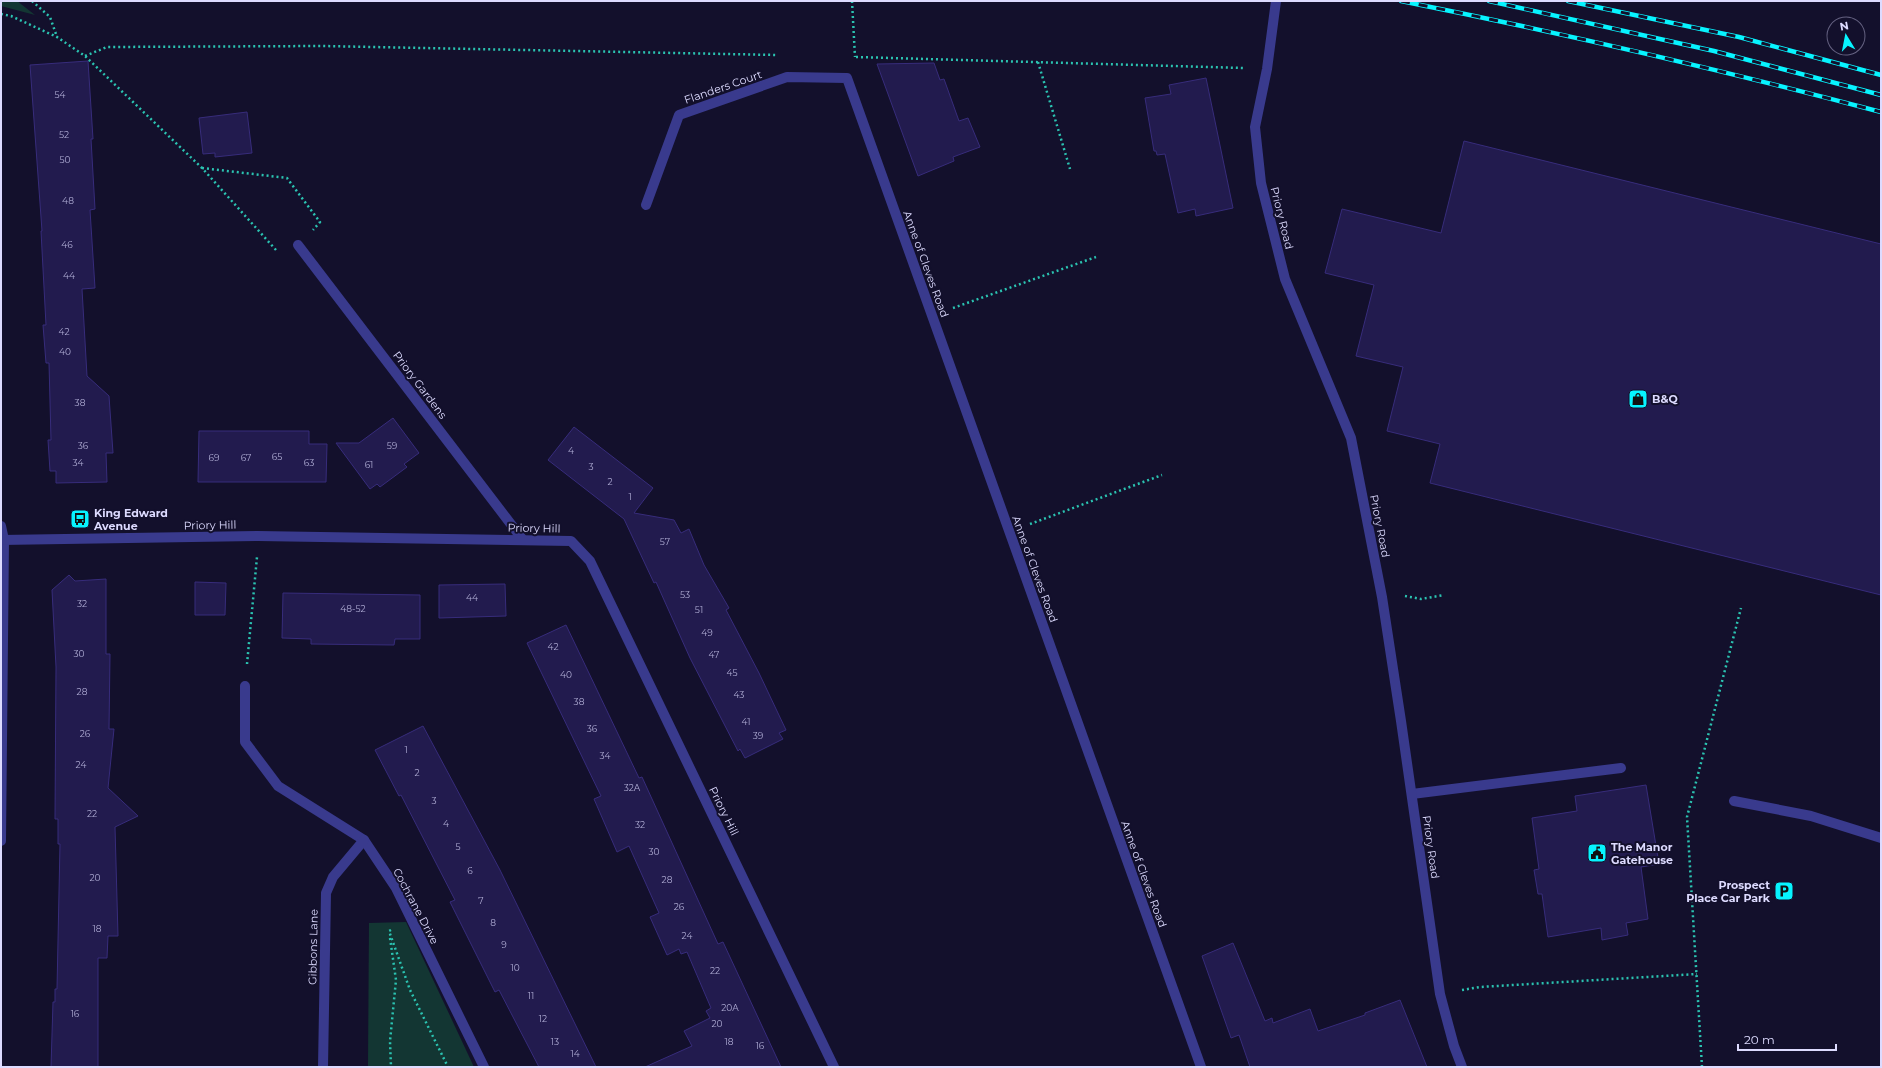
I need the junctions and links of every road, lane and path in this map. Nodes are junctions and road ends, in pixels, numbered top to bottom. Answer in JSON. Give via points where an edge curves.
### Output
{"nodes":[{"id":1,"x":32,"y":1,"type":"edge"},
{"id":2,"x":852,"y":1,"type":"edge"},
{"id":3,"x":1276,"y":1,"type":"edge"},
{"id":4,"x":1,"y":14,"type":"edge"},
{"id":5,"x":57,"y":37,"type":"junction"},
{"id":6,"x":85,"y":56,"type":"junction"},
{"id":7,"x":783,"y":56,"type":"dead end"},
{"id":8,"x":847,"y":57,"type":"dead end"},
{"id":9,"x":855,"y":57,"type":"junction"},
{"id":10,"x":1038,"y":62,"type":"junction"},
{"id":11,"x":1267,"y":69,"type":"junction"},
{"id":12,"x":847,"y":78,"type":"joint"},
{"id":13,"x":202,"y":168,"type":"junction"},
{"id":14,"x":1070,"y":169,"type":"dead end"},
{"id":15,"x":646,"y":205,"type":"dead end"},
{"id":16,"x":298,"y":245,"type":"junction"},
{"id":17,"x":1096,"y":257,"type":"dead end"},
{"id":18,"x":932,"y":316,"type":"junction"},
{"id":19,"x":1162,"y":475,"type":"dead end"},
{"id":20,"x":1,"y":526,"type":"edge"},
{"id":21,"x":1009,"y":532,"type":"junction"},
{"id":22,"x":258,"y":536,"type":"junction"},
{"id":23,"x":2,"y":540,"type":"edge"},
{"id":24,"x":523,"y":540,"type":"junction"},
{"id":25,"x":1398,"y":595,"type":"dead end"},
{"id":26,"x":1444,"y":595,"type":"dead end"},
{"id":27,"x":1741,"y":608,"type":"dead end"},
{"id":28,"x":245,"y":686,"type":"joint"},
{"id":29,"x":1621,"y":768,"type":"dead end"},
{"id":30,"x":1412,"y":794,"type":"junction"},
{"id":31,"x":1734,"y":801,"type":"dead end"},
{"id":32,"x":1881,"y":838,"type":"edge"},
{"id":33,"x":364,"y":840,"type":"junction"},
{"id":34,"x":1,"y":841,"type":"edge"},
{"id":35,"x":407,"y":911,"type":"junction"},
{"id":36,"x":389,"y":931,"type":"junction"},
{"id":37,"x":1697,"y":974,"type":"junction"},
{"id":38,"x":1440,"y":994,"type":"junction"},
{"id":39,"x":323,"y":1067,"type":"edge"},
{"id":40,"x":391,"y":1067,"type":"edge"},
{"id":41,"x":448,"y":1067,"type":"edge"},
{"id":42,"x":484,"y":1067,"type":"edge"},
{"id":43,"x":834,"y":1067,"type":"edge"},
{"id":44,"x":1201,"y":1067,"type":"edge"},
{"id":45,"x":1462,"y":1067,"type":"edge"},
{"id":46,"x":1702,"y":1067,"type":"edge"}],
"edges":[{"from":1,"to":5,"type":"path","via":[[50,17]]},
{"from":2,"to":9,"type":"path"},
{"from":3,"to":11,"type":"street","name":"Priory Road"},
{"from":4,"to":5,"type":"path"},
{"from":5,"to":6,"type":"path"},
{"from":6,"to":7,"type":"path","via":[[107,47],[322,46]]},
{"from":6,"to":13,"type":"path"},
{"from":8,"to":9,"type":"path"},
{"from":9,"to":10,"type":"path"},
{"from":10,"to":11,"type":"path"},
{"from":10,"to":14,"type":"path"},
{"from":11,"to":30,"type":"street","name":"Priory Road","via":[[1255,127],[1261,183],[1285,279],[1351,438],[1382,597]]},
{"from":12,"to":15,"type":"street","name":"Flanders Court","via":[[787,77],[680,115]]},
{"from":12,"to":18,"type":"street","name":"Anne of Cleves Road"},
{"from":13,"to":16,"type":"path","via":[[283,258]]},
{"from":13,"to":16,"type":"path","via":[[287,178],[320,222]]},
{"from":16,"to":24,"type":"street","name":"Priory Gardens"},
{"from":17,"to":18,"type":"path"},
{"from":18,"to":21,"type":"street","name":"Anne of Cleves Road"},
{"from":19,"to":21,"type":"path"},
{"from":20,"to":23,"type":"street"},
{"from":21,"to":44,"type":"street","name":"Anne of Cleves Road"},
{"from":22,"to":23,"type":"street","name":"Priory Hill"},
{"from":22,"to":24,"type":"street","name":"Priory Hill"},
{"from":22,"to":28,"type":"path"},
{"from":23,"to":34,"type":"street"},
{"from":24,"to":43,"type":"street","name":"Priory Hill","via":[[571,540],[590,561]]},
{"from":25,"to":26,"type":"path","via":[[1421,599]]},
{"from":27,"to":37,"type":"path","via":[[1687,817]]},
{"from":28,"to":33,"type":"street","name":"Cochrane Drive","via":[[245,742],[278,786]]},
{"from":29,"to":30,"type":"street"},
{"from":30,"to":38,"type":"street","name":"Priory Road"},
{"from":31,"to":32,"type":"street","via":[[1811,816]]},
{"from":33,"to":35,"type":"street","name":"Cochrane Drive","via":[[396,888]]},
{"from":33,"to":39,"type":"street","name":"Gibbons Lane","via":[[333,877],[326,893]]},
{"from":35,"to":36,"type":"path"},
{"from":35,"to":42,"type":"street","name":"Cochrane Drive"},
{"from":36,"to":40,"type":"path","via":[[396,980],[390,1041]]},
{"from":36,"to":41,"type":"path","via":[[410,990]]},
{"from":37,"to":38,"type":"path","via":[[1480,987]]},
{"from":37,"to":46,"type":"path"},
{"from":38,"to":45,"type":"street","name":"Priory Road"}]}
